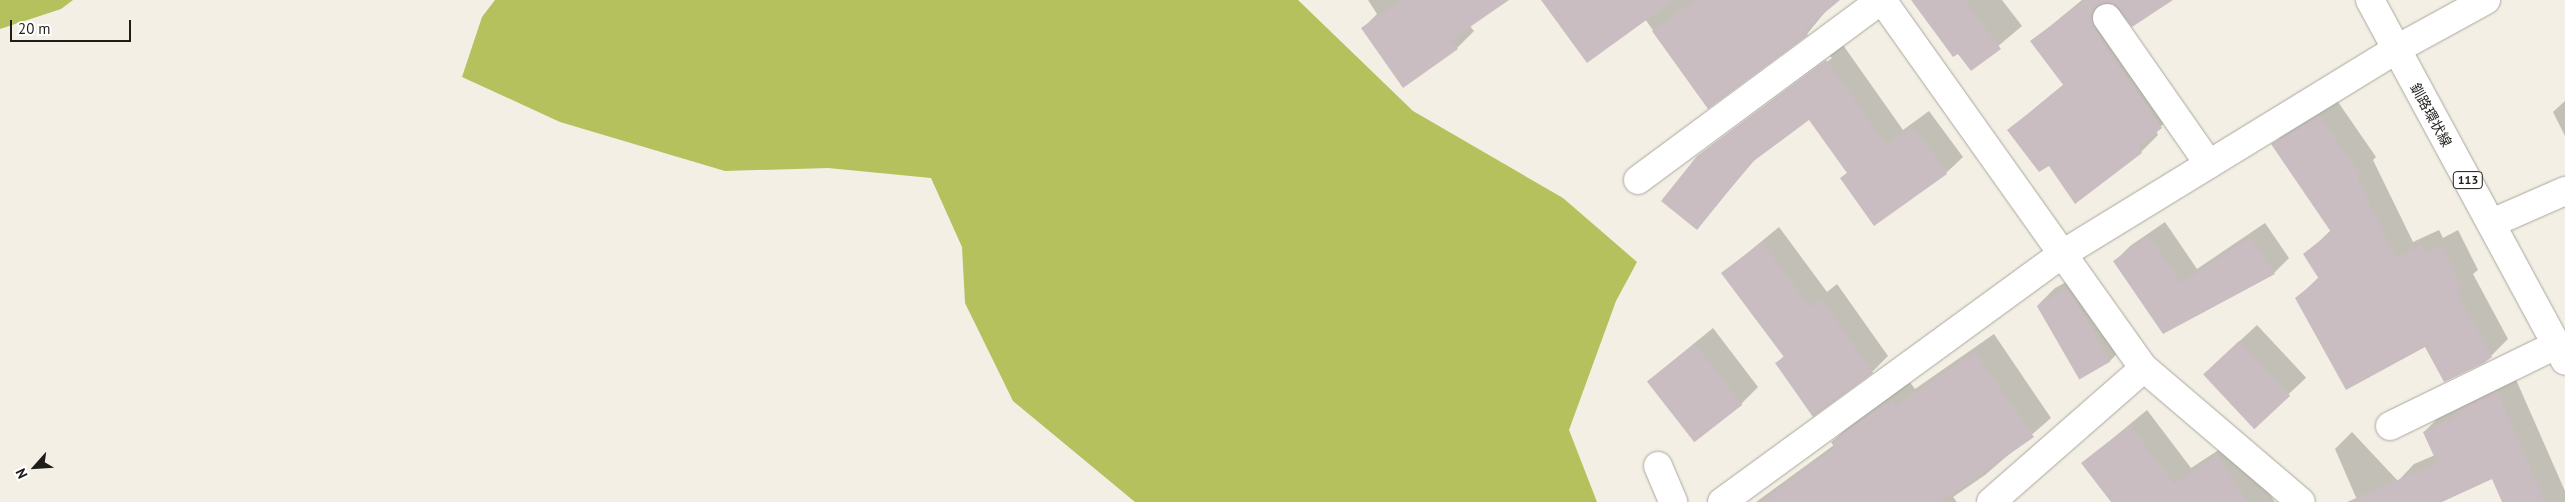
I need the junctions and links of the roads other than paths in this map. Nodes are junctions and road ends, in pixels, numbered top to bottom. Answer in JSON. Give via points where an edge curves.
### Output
{"nodes":[{"id":1,"x":1882,"y":0,"type":"edge"},
{"id":2,"x":2370,"y":0,"type":"edge"},
{"id":3,"x":2486,"y":0,"type":"edge"},
{"id":4,"x":2107,"y":18,"type":"dead end"},
{"id":5,"x":2395,"y":50,"type":"junction"},
{"id":6,"x":2209,"y":164,"type":"junction"},
{"id":7,"x":1638,"y":180,"type":"dead end"},
{"id":8,"x":2565,"y":190,"type":"edge"},
{"id":9,"x":2492,"y":223,"type":"junction"},
{"id":10,"x":2064,"y":253,"type":"junction"},
{"id":11,"x":2561,"y":353,"type":"edge"},
{"id":12,"x":2144,"y":368,"type":"junction"},
{"id":13,"x":2390,"y":426,"type":"dead end"},
{"id":14,"x":1658,"y":466,"type":"dead end"},
{"id":15,"x":2296,"y":501,"type":"edge"},
{"id":16,"x":1673,"y":502,"type":"edge"},
{"id":17,"x":1722,"y":502,"type":"edge"},
{"id":18,"x":1991,"y":502,"type":"edge"}],
"edges":[{"from":1,"to":7,"type":"street"},
{"from":1,"to":10,"type":"street"},
{"from":2,"to":5,"type":"street","name":"釧路環状線","number":"113"},
{"from":3,"to":5,"type":"street"},
{"from":4,"to":6,"type":"street"},
{"from":5,"to":6,"type":"street"},
{"from":5,"to":9,"type":"street","name":"釧路環状線","number":"113"},
{"from":6,"to":10,"type":"street"},
{"from":8,"to":9,"type":"street"},
{"from":9,"to":11,"type":"street","name":"釧路環状線","number":"113"},
{"from":10,"to":12,"type":"street"},
{"from":10,"to":17,"type":"street"},
{"from":11,"to":13,"type":"street"},
{"from":12,"to":15,"type":"street"},
{"from":12,"to":18,"type":"street"},
{"from":14,"to":16,"type":"street"}]}
